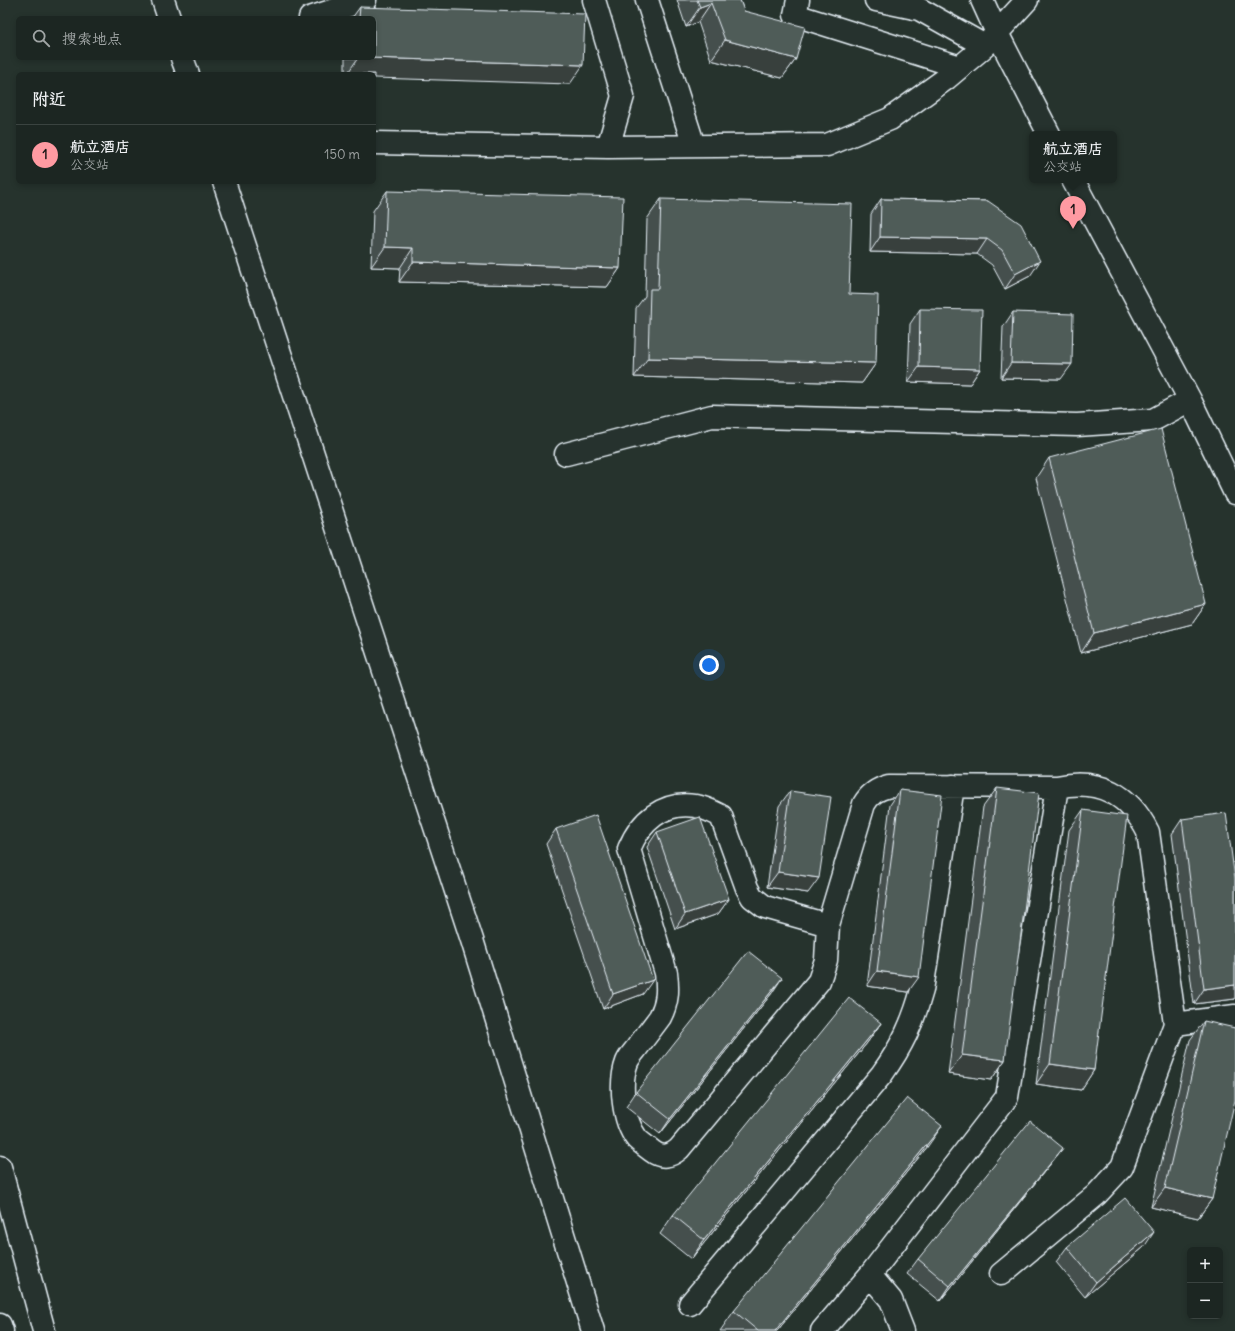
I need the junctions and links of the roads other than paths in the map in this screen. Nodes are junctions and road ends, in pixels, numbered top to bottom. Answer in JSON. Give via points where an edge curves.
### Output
{"nodes":[{"id":1,"x":162,"y":0,"type":"edge"},
{"id":2,"x":365,"y":0,"type":"edge"},
{"id":3,"x":594,"y":0,"type":"edge"},
{"id":4,"x":647,"y":0,"type":"edge"},
{"id":5,"x":798,"y":0,"type":"edge"},
{"id":6,"x":876,"y":0,"type":"edge"},
{"id":7,"x":982,"y":0,"type":"edge"},
{"id":8,"x":1027,"y":0,"type":"edge"},
{"id":9,"x":168,"y":16,"type":"edge"},
{"id":10,"x":316,"y":16,"type":"edge"},
{"id":11,"x":991,"y":39,"type":"junction"},
{"id":12,"x":183,"y":60,"type":"edge"},
{"id":13,"x":960,"y":67,"type":"junction"},
{"id":14,"x":187,"y":72,"type":"edge"},
{"id":15,"x":1047,"y":131,"type":"edge"},
{"id":16,"x":376,"y":143,"type":"edge"},
{"id":17,"x":694,"y":146,"type":"junction"},
{"id":18,"x":608,"y":147,"type":"junction"},
{"id":19,"x":1075,"y":183,"type":"edge"},
{"id":20,"x":225,"y":184,"type":"edge"},
{"id":21,"x":1190,"y":400,"type":"junction"},
{"id":22,"x":566,"y":454,"type":"dead end"},
{"id":23,"x":1235,"y":493,"type":"edge"},
{"id":24,"x":953,"y":786,"type":"junction"},
{"id":25,"x":1057,"y":787,"type":"junction"},
{"id":26,"x":828,"y":925,"type":"junction"},
{"id":27,"x":1235,"y":1016,"type":"edge"},
{"id":28,"x":1175,"y":1024,"type":"junction"},
{"id":29,"x":0,"y":1167,"type":"edge"},
{"id":30,"x":1001,"y":1274,"type":"dead end"},
{"id":31,"x":870,"y":1275,"type":"junction"},
{"id":32,"x":690,"y":1304,"type":"dead end"},
{"id":33,"x":0,"y":1325,"type":"edge"},
{"id":34,"x":2,"y":1331,"type":"edge"},
{"id":35,"x":44,"y":1331,"type":"edge"},
{"id":36,"x":593,"y":1331,"type":"edge"},
{"id":37,"x":822,"y":1331,"type":"edge"},
{"id":38,"x":903,"y":1331,"type":"edge"}],
"edges":[{"from":1,"to":9,"type":"main road"},
{"from":2,"to":10,"type":"main road"},
{"from":3,"to":18,"type":"main road","via":[[623,96]]},
{"from":4,"to":17,"type":"main road"},
{"from":5,"to":13,"type":"main road","via":[[795,15]]},
{"from":6,"to":11,"type":"main road","via":[[919,9]]},
{"from":7,"to":11,"type":"main road"},
{"from":8,"to":11,"type":"main road"},
{"from":11,"to":13,"type":"main road"},
{"from":11,"to":15,"type":"main road"},
{"from":12,"to":14,"type":"main road"},
{"from":13,"to":17,"type":"main road","via":[[890,119],[827,144]]},
{"from":16,"to":18,"type":"main road"},
{"from":17,"to":18,"type":"main road"},
{"from":19,"to":21,"type":"main road"},
{"from":20,"to":36,"type":"main road","via":[[472,940]]},
{"from":21,"to":22,"type":"main road","via":[[1153,420],[1077,425],[712,416]]},
{"from":21,"to":23,"type":"main road"},
{"from":24,"to":25,"type":"main road"},
{"from":24,"to":26,"type":"main road","via":[[889,786],[868,797],[861,812]]},
{"from":24,"to":32,"type":"main road","via":[[922,990],[905,1038],[882,1074]]},
{"from":25,"to":28,"type":"main road","via":[[1086,784],[1113,792],[1134,808],[1145,825]]},
{"from":25,"to":31,"type":"main road","via":[[1007,1097]]},
{"from":26,"to":26,"type":"main road","via":[[765,907],[752,897],[721,816],[696,806],[682,806],[654,815],[644,824],[634,836],[629,849],[666,973],[668,988],[660,1017],[627,1060],[623,1091],[625,1108],[637,1139],[662,1156],[669,1156],[679,1149],[819,981],[826,960]]},
{"from":27,"to":28,"type":"main road"},
{"from":28,"to":30,"type":"main road","via":[[1122,1167],[1096,1195]]},
{"from":29,"to":35,"type":"main road"},
{"from":31,"to":37,"type":"main road"},
{"from":31,"to":38,"type":"main road","via":[[891,1300]]},
{"from":33,"to":34,"type":"main road"}]}
